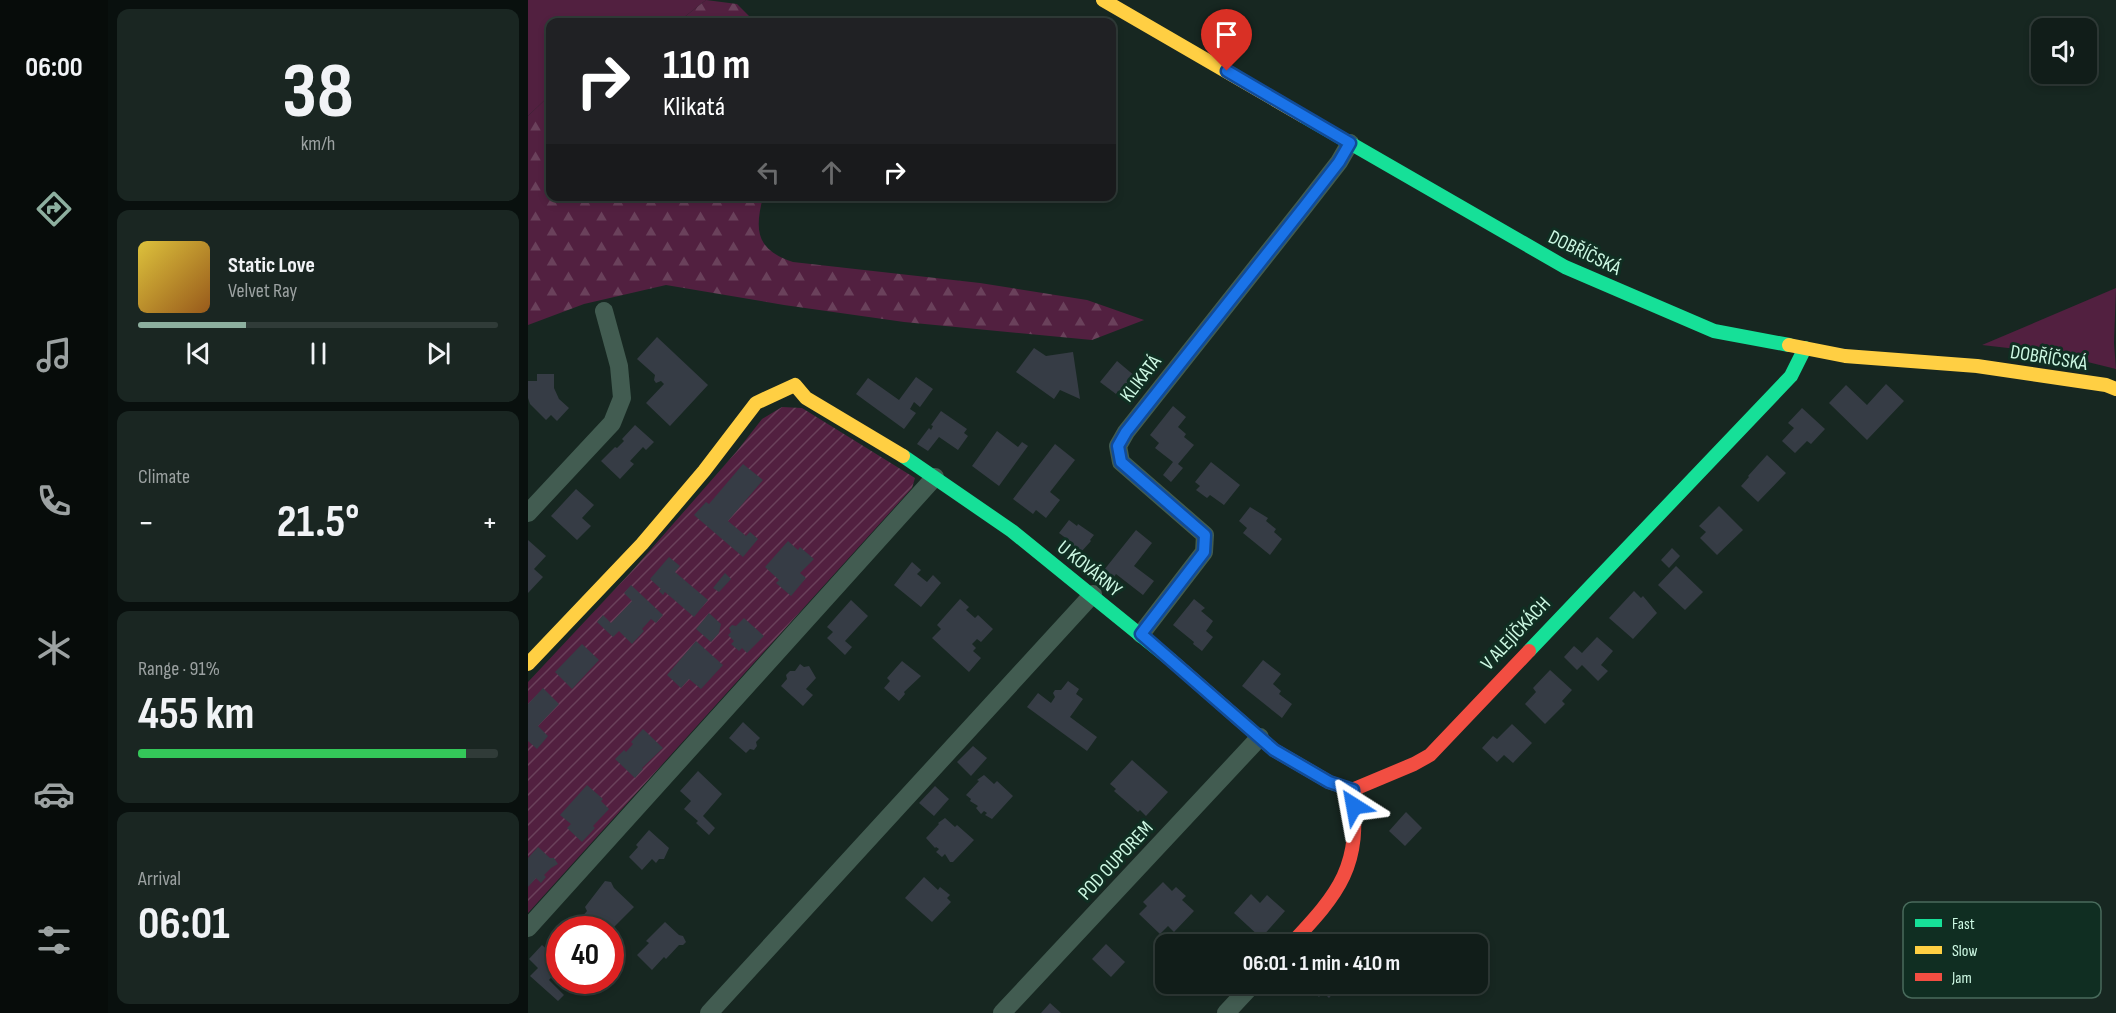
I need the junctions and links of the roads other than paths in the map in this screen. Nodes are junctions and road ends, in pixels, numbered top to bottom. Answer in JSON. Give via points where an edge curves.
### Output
{"nodes":[{"id":1,"x":1103,"y":0,"type":"edge"},
{"id":2,"x":1350,"y":143,"type":"junction"},
{"id":3,"x":604,"y":312,"type":"dead end"},
{"id":4,"x":1804,"y":348,"type":"junction"},
{"id":5,"x":2111,"y":387,"type":"edge"},
{"id":6,"x":935,"y":477,"type":"junction"},
{"id":7,"x":528,"y":513,"type":"edge"},
{"id":8,"x":1093,"y":594,"type":"junction"},
{"id":9,"x":1141,"y":634,"type":"junction"},
{"id":10,"x":528,"y":664,"type":"edge"},
{"id":11,"x":1260,"y":737,"type":"junction"},
{"id":12,"x":1353,"y":790,"type":"junction"},
{"id":13,"x":528,"y":928,"type":"edge"},
{"id":14,"x":1301,"y":934,"type":"edge"},
{"id":15,"x":1244,"y":994,"type":"edge"},
{"id":16,"x":709,"y":1013,"type":"edge"},
{"id":17,"x":1002,"y":1013,"type":"edge"},
{"id":18,"x":1226,"y":1013,"type":"edge"}],
"edges":[{"from":1,"to":2,"type":"street","name":"DOBŘÍČSKÁ"},
{"from":2,"to":4,"type":"street","name":"DOBŘÍČSKÁ","via":[[1565,267],[1714,331]]},
{"from":2,"to":9,"type":"street","name":"KLIKATÁ","via":[[1118,446],[1121,462],[1205,535],[1204,552]]},
{"from":3,"to":7,"type":"street","via":[[619,366],[622,398],[612,423]]},
{"from":4,"to":5,"type":"street","name":"DOBŘÍČSKÁ","via":[[1845,356],[1987,367]]},
{"from":4,"to":12,"type":"street","name":"V ALEJÍČKÁCH","via":[[1791,376],[1430,755]]},
{"from":6,"to":8,"type":"street","name":"U KOVÁRNY"},
{"from":6,"to":10,"type":"street","name":"U KOVÁRNY","via":[[806,398],[795,384],[756,403],[642,544]]},
{"from":6,"to":13,"type":"street"},
{"from":8,"to":9,"type":"street","name":"U KOVÁRNY"},
{"from":8,"to":16,"type":"street"},
{"from":9,"to":11,"type":"street","name":"U KOVÁRNY"},
{"from":11,"to":12,"type":"street","name":"U KOVÁRNY","via":[[1274,750],[1329,782]]},
{"from":11,"to":17,"type":"street","name":"POD OUPOREM"},
{"from":12,"to":14,"type":"street","via":[[1356,835],[1352,860],[1324,910]]},
{"from":15,"to":18,"type":"street"}]}
